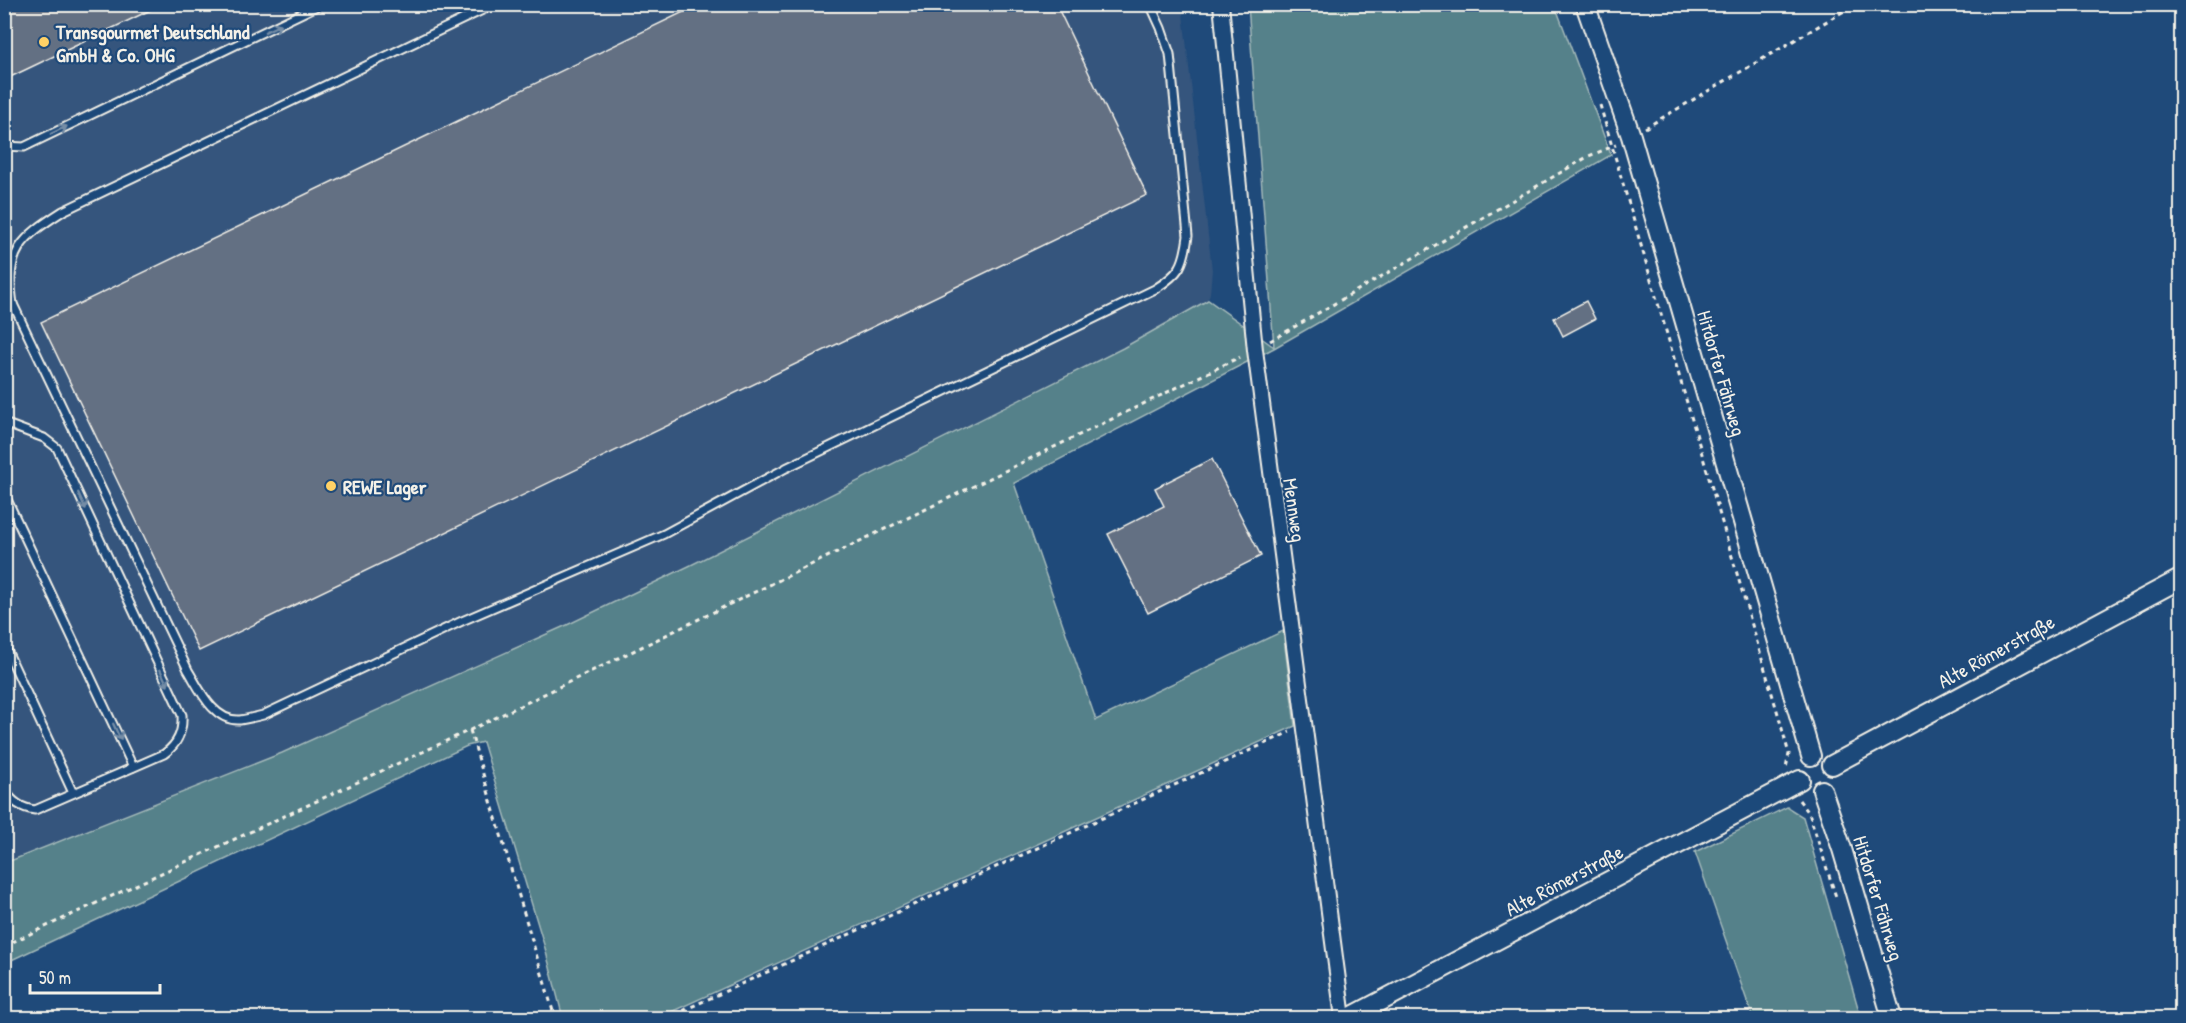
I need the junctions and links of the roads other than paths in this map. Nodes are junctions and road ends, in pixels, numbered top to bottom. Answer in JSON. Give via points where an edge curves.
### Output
{"nodes":[{"id":1,"x":321,"y":4,"type":"edge"},
{"id":2,"x":495,"y":4,"type":"edge"},
{"id":3,"x":1150,"y":4,"type":"edge"},
{"id":4,"x":1221,"y":4,"type":"edge"},
{"id":5,"x":1585,"y":4,"type":"edge"},
{"id":6,"x":4,"y":146,"type":"edge"},
{"id":7,"x":13,"y":304,"type":"junction"},
{"id":8,"x":4,"y":308,"type":"edge"},
{"id":9,"x":4,"y":423,"type":"edge"},
{"id":10,"x":4,"y":493,"type":"edge"},
{"id":11,"x":2181,"y":578,"type":"edge"},
{"id":12,"x":4,"y":644,"type":"edge"},
{"id":13,"x":1811,"y":756,"type":"junction"},
{"id":14,"x":1832,"y":765,"type":"junction"},
{"id":15,"x":133,"y":767,"type":"junction"},
{"id":16,"x":1794,"y":784,"type":"junction"},
{"id":17,"x":4,"y":789,"type":"edge"},
{"id":18,"x":1822,"y":790,"type":"junction"},
{"id":19,"x":73,"y":794,"type":"junction"},
{"id":20,"x":1342,"y":1018,"type":"edge"},
{"id":21,"x":1349,"y":1018,"type":"edge"},
{"id":22,"x":1892,"y":1018,"type":"edge"}],
"edges":[{"from":6,"to":1,"type":"lane","one_way":true,"via":[[24,147]]},
{"from":2,"to":7,"type":"lane","via":[[63,211],[33,230],[21,244],[12,271]]},
{"from":3,"to":7,"type":"lane","via":[[1170,54],[1188,236],[1182,266],[1174,276],[1155,289],[786,468],[664,534],[462,621],[263,715],[227,719],[204,697]]},
{"from":4,"to":20,"type":"street","name":"Mennweg","via":[[1255,350]]},
{"from":5,"to":13,"type":"street","name":"Hitdorfer Fährweg","via":[[1631,136]]},
{"from":7,"to":8,"type":"lane"},
{"from":9,"to":15,"type":"lane","one_way":true,"via":[[44,438],[57,448],[182,716],[181,731],[173,747]]},
{"from":10,"to":15,"type":"lane","one_way":true},
{"from":11,"to":14,"type":"street","name":"Alte Römerstraße"},
{"from":12,"to":19,"type":"lane"},
{"from":13,"to":14,"type":"street","via":[[1824,757]]},
{"from":13,"to":16,"type":"street","via":[[1800,767]]},
{"from":14,"to":18,"type":"street","via":[[1833,780]]},
{"from":15,"to":19,"type":"lane"},
{"from":16,"to":18,"type":"street"},
{"from":16,"to":21,"type":"street","name":"Alte Römerstraße"},
{"from":17,"to":19,"type":"lane","via":[[15,802],[35,810]]},
{"from":18,"to":22,"type":"street","name":"Hitdorfer Fährweg"}]}
